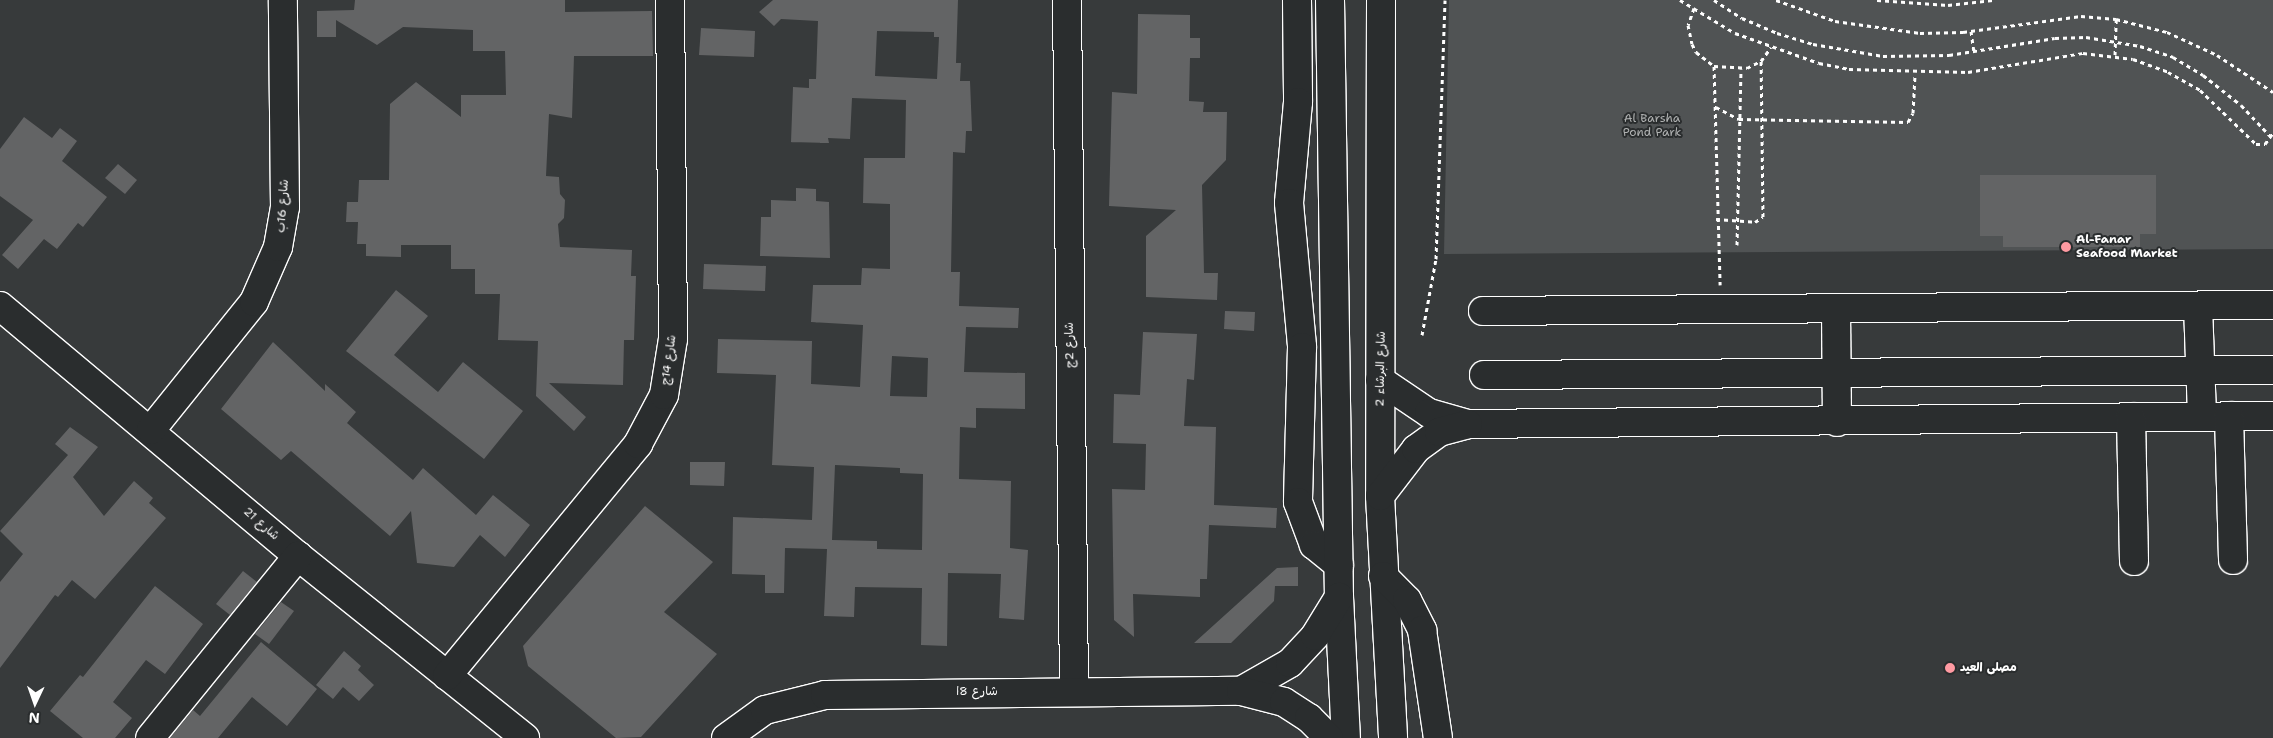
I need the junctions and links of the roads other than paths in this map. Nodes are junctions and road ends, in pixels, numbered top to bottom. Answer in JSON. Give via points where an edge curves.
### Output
{"nodes":[{"id":1,"x":283,"y":0,"type":"edge"},
{"id":2,"x":670,"y":0,"type":"edge"},
{"id":3,"x":1067,"y":0,"type":"edge"},
{"id":4,"x":1297,"y":0,"type":"edge"},
{"id":5,"x":1330,"y":0,"type":"edge"},
{"id":6,"x":1380,"y":0,"type":"edge"},
{"id":7,"x":2273,"y":305,"type":"edge"},
{"id":8,"x":0,"y":306,"type":"edge"},
{"id":9,"x":2198,"y":306,"type":"junction"},
{"id":10,"x":1836,"y":308,"type":"junction"},
{"id":11,"x":1483,"y":311,"type":"dead end"},
{"id":12,"x":2273,"y":370,"type":"edge"},
{"id":13,"x":2200,"y":371,"type":"junction"},
{"id":14,"x":1484,"y":375,"type":"dead end"},
{"id":15,"x":1836,"y":375,"type":"junction"},
{"id":16,"x":1380,"y":380,"type":"junction"},
{"id":17,"x":2202,"y":415,"type":"junction"},
{"id":18,"x":2229,"y":416,"type":"junction"},
{"id":19,"x":2273,"y":416,"type":"edge"},
{"id":20,"x":2131,"y":417,"type":"junction"},
{"id":21,"x":1837,"y":422,"type":"junction"},
{"id":22,"x":1468,"y":424,"type":"junction"},
{"id":23,"x":151,"y":430,"type":"junction"},
{"id":24,"x":1380,"y":496,"type":"junction"},
{"id":25,"x":298,"y":556,"type":"junction"},
{"id":26,"x":2232,"y":560,"type":"dead end"},
{"id":27,"x":2134,"y":561,"type":"dead end"},
{"id":28,"x":1339,"y":565,"type":"junction"},
{"id":29,"x":1383,"y":576,"type":"junction"},
{"id":30,"x":1339,"y":597,"type":"junction"},
{"id":31,"x":448,"y":676,"type":"junction"},
{"id":32,"x":1074,"y":691,"type":"junction"},
{"id":33,"x":1241,"y":691,"type":"junction"},
{"id":34,"x":150,"y":738,"type":"edge"},
{"id":35,"x":525,"y":738,"type":"edge"},
{"id":36,"x":726,"y":738,"type":"edge"},
{"id":37,"x":1329,"y":738,"type":"edge"},
{"id":38,"x":1346,"y":738,"type":"edge"},
{"id":39,"x":1393,"y":738,"type":"edge"},
{"id":40,"x":1438,"y":738,"type":"edge"}],
"edges":[{"from":1,"to":23,"type":"street","name":"شارع 16ب","via":[[285,207],[278,247],[254,302]]},
{"from":2,"to":31,"type":"street","name":"شارع 14ج","via":[[673,340],[664,395],[638,444]]},
{"from":3,"to":32,"type":"street","name":"شارع 2ج"},
{"from":4,"to":28,"type":"street","via":[[1298,102],[1289,203],[1302,347],[1298,502],[1314,545]]},
{"from":5,"to":28,"type":"street"},
{"from":6,"to":16,"type":"street","name":"شارع البرشاء 2"},
{"from":7,"to":9,"type":"street"},
{"from":8,"to":23,"type":"street","name":"شارع 21"},
{"from":9,"to":10,"type":"street"},
{"from":9,"to":13,"type":"street"},
{"from":10,"to":11,"type":"street"},
{"from":10,"to":15,"type":"street"},
{"from":12,"to":13,"type":"street"},
{"from":13,"to":15,"type":"street"},
{"from":13,"to":17,"type":"street"},
{"from":14,"to":15,"type":"street"},
{"from":15,"to":21,"type":"street"},
{"from":16,"to":22,"type":"street","via":[[1429,414]]},
{"from":16,"to":24,"type":"street","name":"شارع البرشاء 2"},
{"from":17,"to":18,"type":"street"},
{"from":17,"to":20,"type":"street"},
{"from":18,"to":19,"type":"street"},
{"from":18,"to":26,"type":"street"},
{"from":20,"to":21,"type":"street"},
{"from":20,"to":27,"type":"street"},
{"from":21,"to":22,"type":"street"},
{"from":22,"to":24,"type":"street","via":[[1438,432],[1421,444]]},
{"from":23,"to":25,"type":"street","name":"شارع 21"},
{"from":24,"to":29,"type":"street","name":"شارع البرشاء 2"},
{"from":25,"to":31,"type":"street","name":"شارع 21"},
{"from":25,"to":34,"type":"street"},
{"from":28,"to":30,"type":"street"},
{"from":29,"to":39,"type":"street","name":"شارع البرشاء 2"},
{"from":29,"to":40,"type":"street","via":[[1407,600],[1422,630]]},
{"from":30,"to":33,"type":"street","name":"شارع 8ا","via":[[1303,650],[1274,674]]},
{"from":30,"to":38,"type":"street"},
{"from":31,"to":35,"type":"street","name":"شارع 21"},
{"from":32,"to":33,"type":"street","name":"شارع 8ا"},
{"from":32,"to":36,"type":"street","name":"شارع 8ا","via":[[818,696],[765,710]]},
{"from":33,"to":37,"type":"street","name":"شارع 8ا","via":[[1270,696],[1290,705]]}]}
